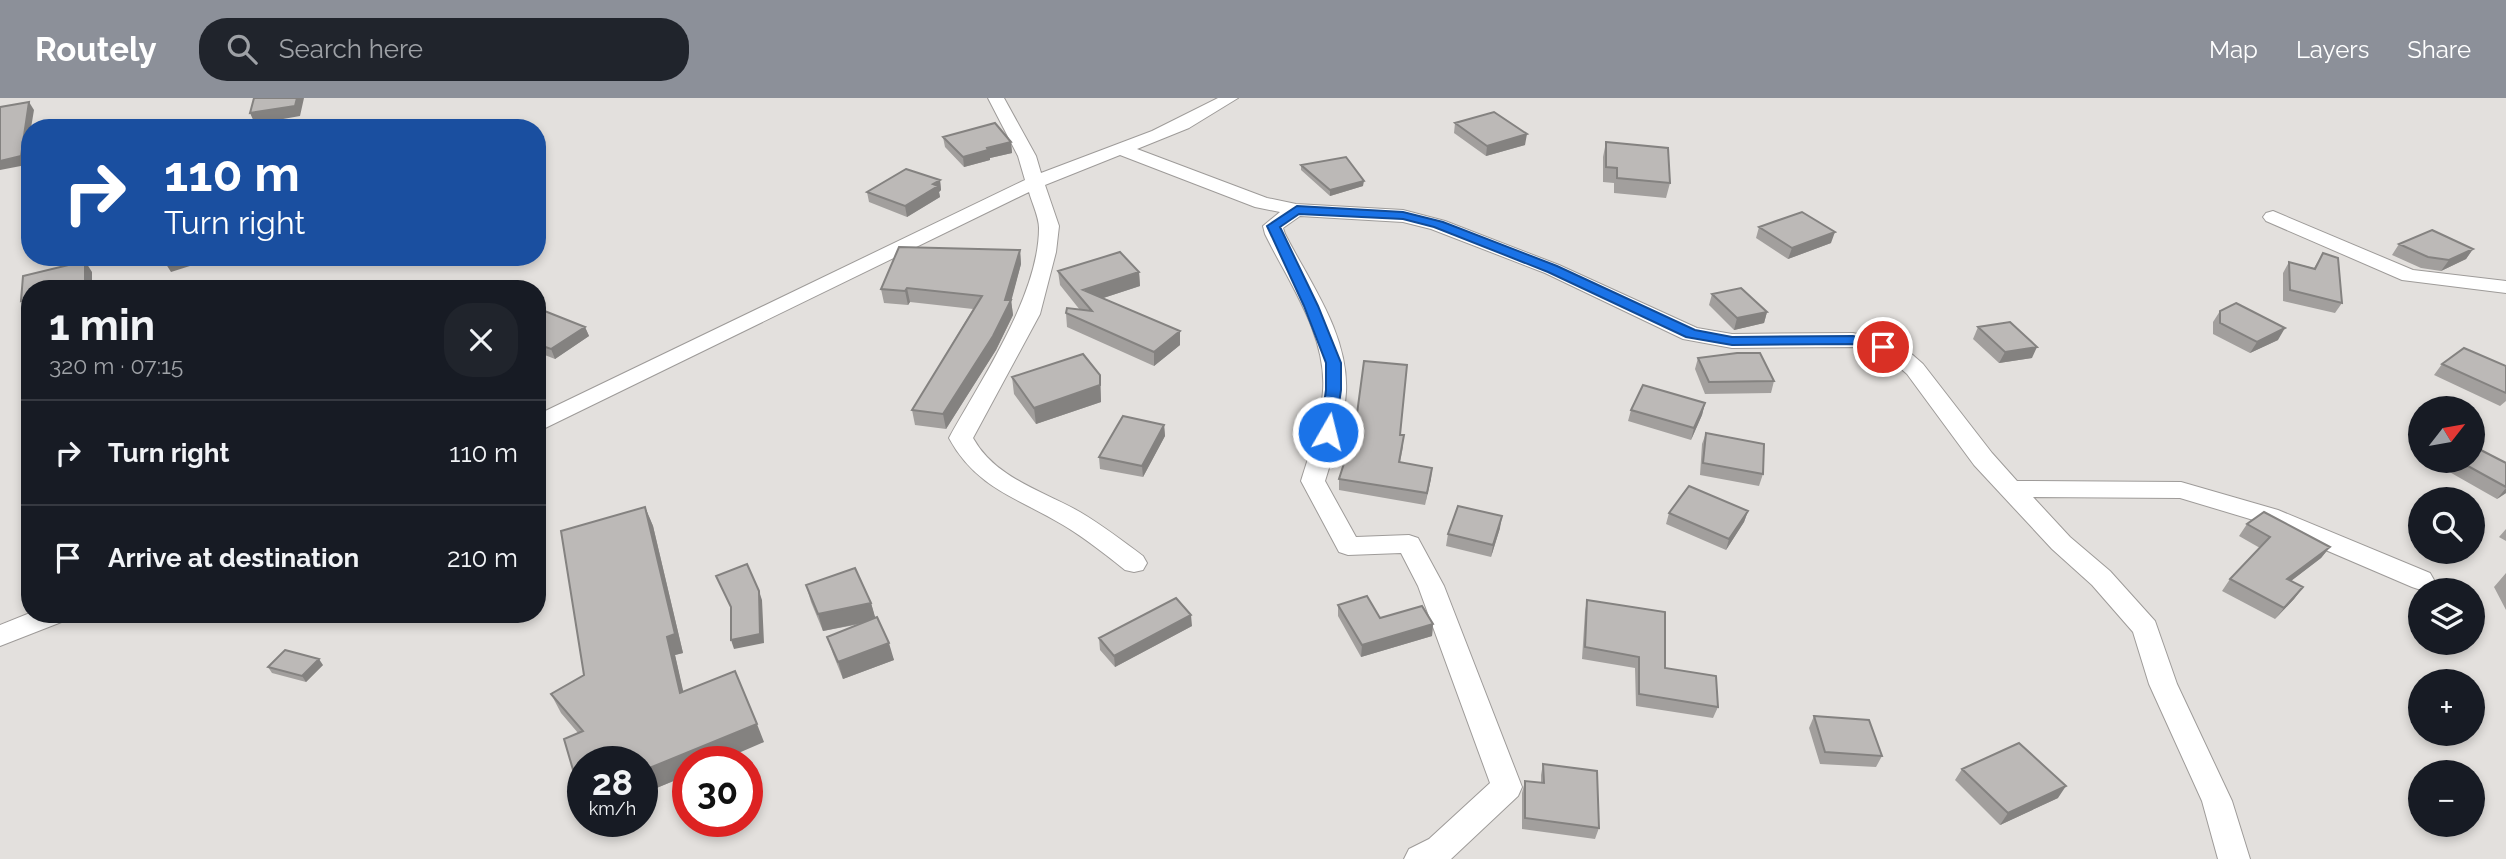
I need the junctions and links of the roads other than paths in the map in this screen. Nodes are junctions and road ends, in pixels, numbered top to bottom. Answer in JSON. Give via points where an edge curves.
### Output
{"nodes":[{"id":1,"x":996,"y":98,"type":"edge"},
{"id":2,"x":1230,"y":98,"type":"edge"},
{"id":3,"x":1123,"y":150,"type":"junction"},
{"id":4,"x":1037,"y":181,"type":"junction"},
{"id":5,"x":1297,"y":210,"type":"junction"},
{"id":6,"x":2273,"y":217,"type":"dead end"},
{"id":7,"x":2506,"y":288,"type":"edge"},
{"id":8,"x":546,"y":420,"type":"edge"},
{"id":9,"x":2013,"y":489,"type":"junction"},
{"id":10,"x":1134,"y":563,"type":"dead end"},
{"id":11,"x":2416,"y":578,"type":"edge"},
{"id":12,"x":32,"y":623,"type":"edge"},
{"id":13,"x":0,"y":636,"type":"edge"},
{"id":14,"x":1420,"y":859,"type":"edge"},
{"id":15,"x":2234,"y":859,"type":"edge"}],
"edges":[{"from":1,"to":4,"type":"street"},
{"from":2,"to":3,"type":"street"},
{"from":3,"to":4,"type":"street"},
{"from":3,"to":5,"type":"street","via":[[1230,193]]},
{"from":4,"to":8,"type":"street","via":[[789,297]]},
{"from":4,"to":10,"type":"street","via":[[1049,226],[1029,314],[961,438],[967,453],[993,475],[1072,519]]},
{"from":5,"to":9,"type":"street","via":[[1403,216],[1438,225],[1552,269],[1691,334],[1732,341],[1853,340],[1883,347],[1915,369],[1983,459]]},
{"from":5,"to":14,"type":"street","via":[[1273,226],[1334,363],[1328,432],[1313,481],[1348,546],[1409,544],[1431,586],[1507,787],[1440,849]]},
{"from":6,"to":7,"type":"street","via":[[2409,276]]},
{"from":9,"to":11,"type":"street","via":[[2181,490],[2269,516]]},
{"from":9,"to":15,"type":"street","via":[[2145,628],[2163,684],[2217,801]]},
{"from":12,"to":13,"type":"street"}]}
